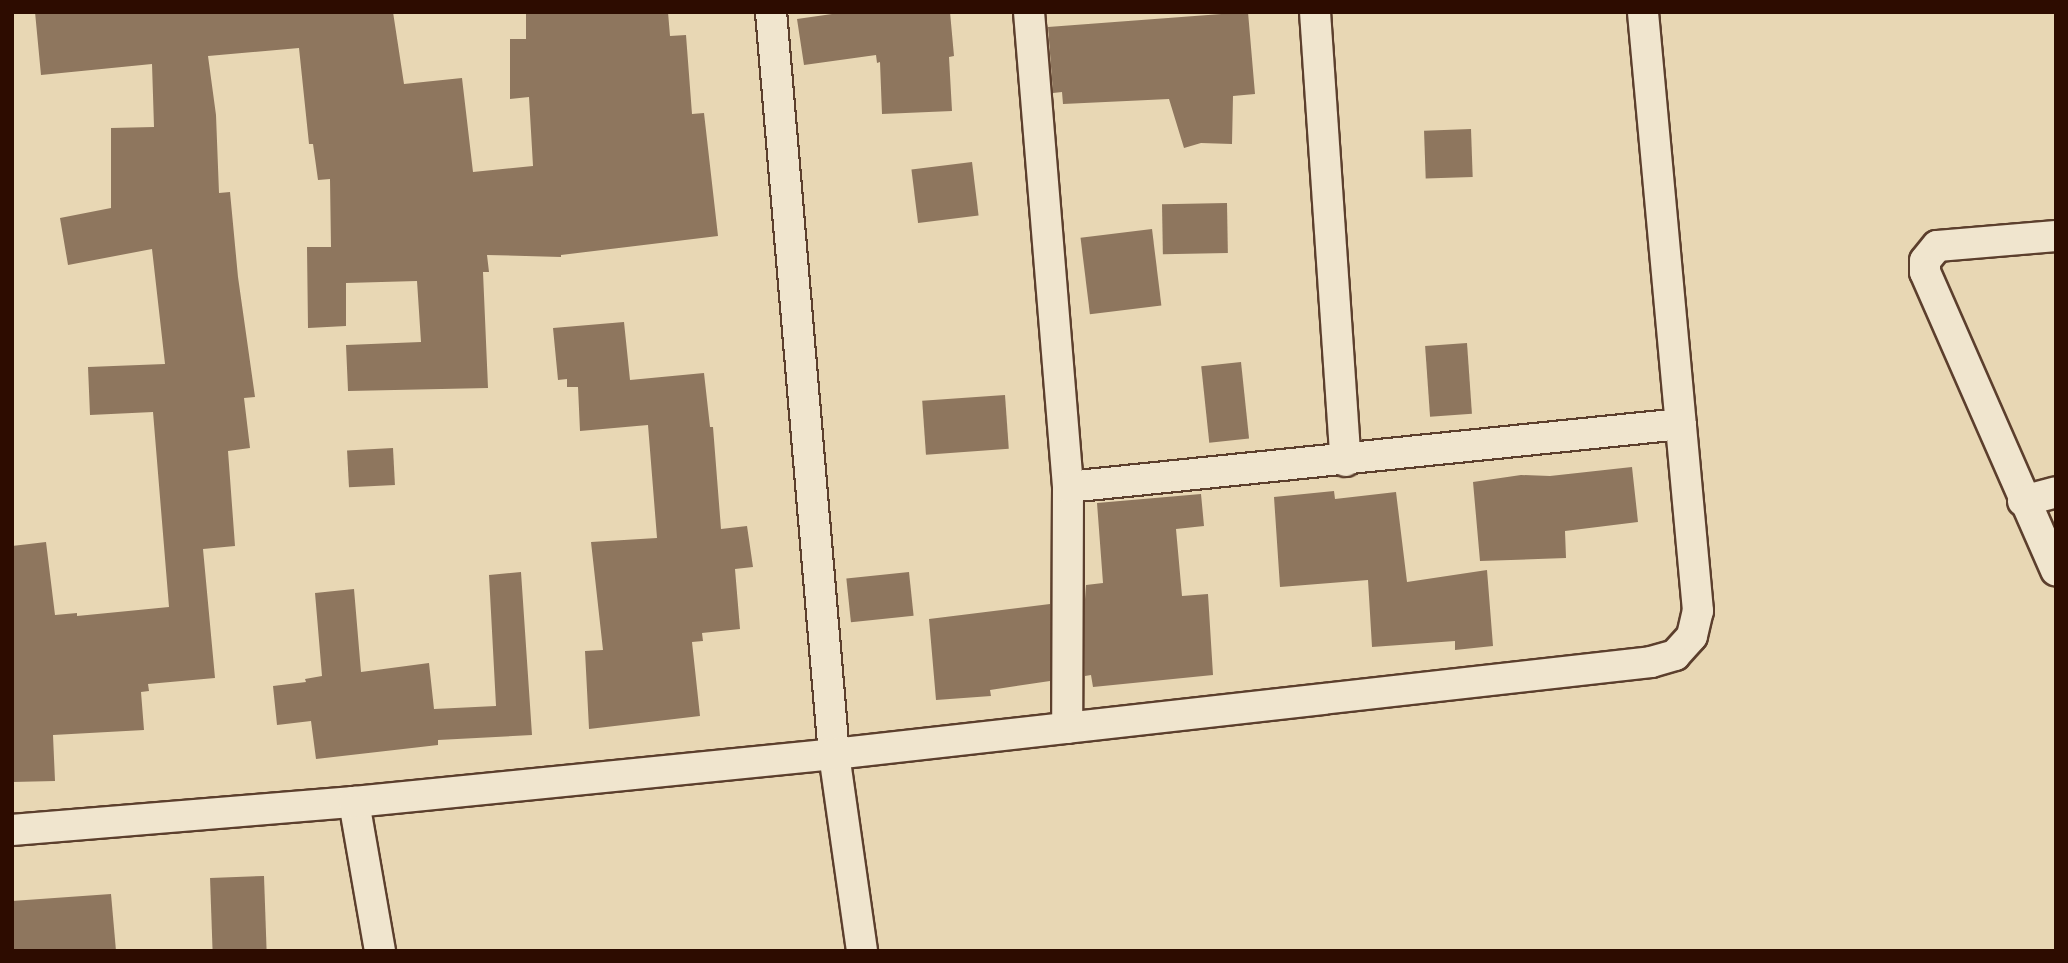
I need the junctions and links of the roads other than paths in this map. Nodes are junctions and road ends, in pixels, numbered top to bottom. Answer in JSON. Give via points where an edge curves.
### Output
{"nodes":[{"id":1,"x":771,"y":12,"type":"edge"},
{"id":2,"x":1029,"y":12,"type":"edge"},
{"id":3,"x":1315,"y":12,"type":"edge"},
{"id":4,"x":1643,"y":12,"type":"edge"},
{"id":5,"x":2056,"y":236,"type":"edge"},
{"id":6,"x":1681,"y":424,"type":"junction"},
{"id":7,"x":1346,"y":461,"type":"junction"},
{"id":8,"x":1068,"y":487,"type":"junction"},
{"id":9,"x":2056,"y":492,"type":"edge"},
{"id":10,"x":2023,"y":500,"type":"junction"},
{"id":11,"x":2056,"y":571,"type":"edge"},
{"id":12,"x":1067,"y":728,"type":"junction"},
{"id":13,"x":834,"y":754,"type":"junction"},
{"id":14,"x":354,"y":802,"type":"junction"},
{"id":15,"x":12,"y":830,"type":"edge"},
{"id":16,"x":380,"y":951,"type":"edge"},
{"id":17,"x":862,"y":951,"type":"edge"}],
"edges":[{"from":1,"to":13,"type":"street"},
{"from":2,"to":8,"type":"street"},
{"from":3,"to":7,"type":"street"},
{"from":4,"to":6,"type":"street"},
{"from":5,"to":10,"type":"street","via":[[1937,246],[1925,261],[1925,272]]},
{"from":6,"to":7,"type":"street"},
{"from":6,"to":12,"type":"street","via":[[1698,611],[1692,636],[1675,655],[1651,662]]},
{"from":7,"to":8,"type":"street"},
{"from":8,"to":12,"type":"street"},
{"from":9,"to":10,"type":"street"},
{"from":10,"to":11,"type":"street"},
{"from":12,"to":13,"type":"street"},
{"from":13,"to":14,"type":"street"},
{"from":13,"to":17,"type":"street"},
{"from":14,"to":15,"type":"street"},
{"from":14,"to":16,"type":"street"}]}
